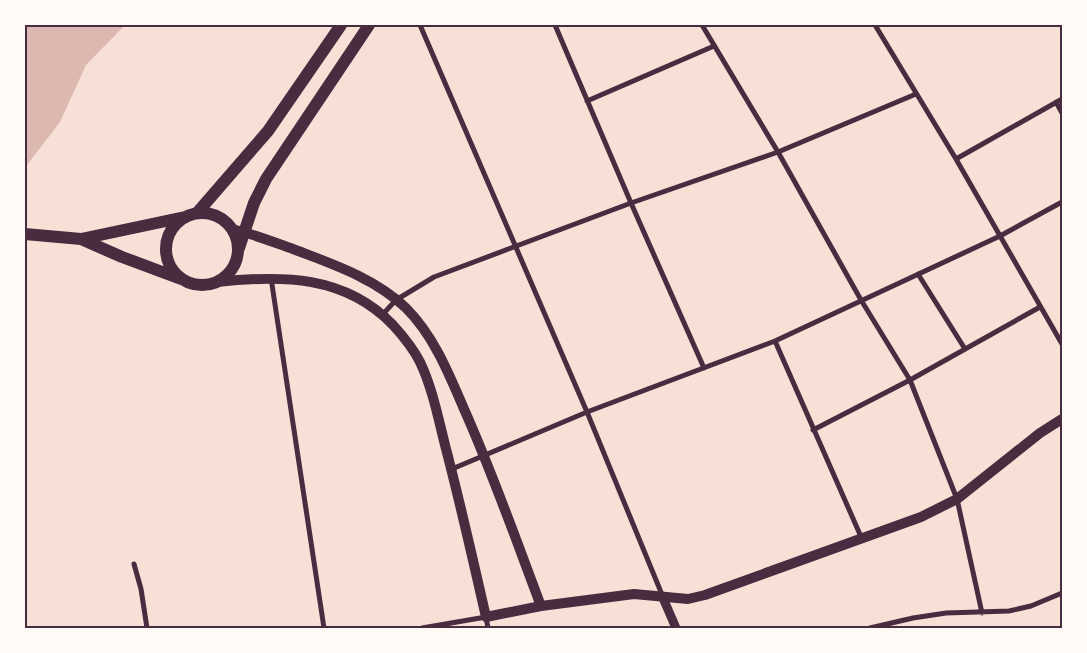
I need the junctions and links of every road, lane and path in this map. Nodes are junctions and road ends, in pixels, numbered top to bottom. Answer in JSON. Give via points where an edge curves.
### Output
{"nodes":[{"id":1,"x":341,"y":25,"type":"edge"},
{"id":2,"x":369,"y":25,"type":"edge"},
{"id":3,"x":420,"y":25,"type":"edge"},
{"id":4,"x":555,"y":25,"type":"edge"},
{"id":5,"x":702,"y":25,"type":"edge"},
{"id":6,"x":875,"y":25,"type":"edge"},
{"id":7,"x":714,"y":46,"type":"junction"},
{"id":8,"x":916,"y":94,"type":"junction"},
{"id":9,"x":1062,"y":98,"type":"edge"},
{"id":10,"x":588,"y":102,"type":"junction"},
{"id":11,"x":1056,"y":102,"type":"junction"},
{"id":12,"x":1062,"y":113,"type":"edge"},
{"id":13,"x":778,"y":152,"type":"junction"},
{"id":14,"x":956,"y":159,"type":"junction"},
{"id":15,"x":1062,"y":202,"type":"edge"},
{"id":16,"x":631,"y":203,"type":"junction"},
{"id":17,"x":192,"y":215,"type":"junction"},
{"id":18,"x":238,"y":230,"type":"junction"},
{"id":19,"x":25,"y":234,"type":"edge"},
{"id":20,"x":1000,"y":236,"type":"junction"},
{"id":21,"x":81,"y":239,"type":"junction"},
{"id":22,"x":515,"y":247,"type":"junction"},
{"id":23,"x":918,"y":274,"type":"junction"},
{"id":24,"x":271,"y":277,"type":"junction"},
{"id":25,"x":190,"y":282,"type":"junction"},
{"id":26,"x":217,"y":282,"type":"junction"},
{"id":27,"x":396,"y":300,"type":"junction"},
{"id":28,"x":861,"y":300,"type":"junction"},
{"id":29,"x":1040,"y":307,"type":"junction"},
{"id":30,"x":382,"y":314,"type":"junction"},
{"id":31,"x":775,"y":341,"type":"junction"},
{"id":32,"x":1062,"y":344,"type":"edge"},
{"id":33,"x":964,"y":349,"type":"junction"},
{"id":34,"x":704,"y":368,"type":"junction"},
{"id":35,"x":910,"y":380,"type":"junction"},
{"id":36,"x":587,"y":412,"type":"junction"},
{"id":37,"x":1062,"y":419,"type":"edge"},
{"id":38,"x":813,"y":430,"type":"junction"},
{"id":39,"x":484,"y":454,"type":"junction"},
{"id":40,"x":452,"y":469,"type":"junction"},
{"id":41,"x":958,"y":499,"type":"junction"},
{"id":42,"x":862,"y":539,"type":"junction"},
{"id":43,"x":134,"y":564,"type":"dead end"},
{"id":44,"x":1062,"y":593,"type":"edge"},
{"id":45,"x":663,"y":598,"type":"junction"},
{"id":46,"x":541,"y":606,"type":"junction"},
{"id":47,"x":982,"y":613,"type":"junction"},
{"id":48,"x":487,"y":623,"type":"edge"},
{"id":49,"x":147,"y":628,"type":"edge"},
{"id":50,"x":324,"y":628,"type":"edge"},
{"id":51,"x":422,"y":628,"type":"edge"},
{"id":52,"x":676,"y":628,"type":"edge"},
{"id":53,"x":870,"y":628,"type":"edge"}],
"edges":[{"from":1,"to":17,"type":"main road","via":[[268,131]]},
{"from":2,"to":18,"type":"main road","via":[[270,172]]},
{"from":3,"to":22,"type":"street"},
{"from":4,"to":10,"type":"street"},
{"from":5,"to":7,"type":"street"},
{"from":6,"to":8,"type":"street"},
{"from":7,"to":10,"type":"street"},
{"from":7,"to":13,"type":"street"},
{"from":8,"to":13,"type":"street"},
{"from":8,"to":14,"type":"street"},
{"from":9,"to":11,"type":"street"},
{"from":10,"to":16,"type":"street"},
{"from":11,"to":12,"type":"street"},
{"from":11,"to":14,"type":"street"},
{"from":13,"to":16,"type":"street"},
{"from":13,"to":28,"type":"street"},
{"from":14,"to":20,"type":"street"},
{"from":15,"to":20,"type":"street"},
{"from":16,"to":22,"type":"street"},
{"from":16,"to":34,"type":"street"},
{"from":17,"to":18,"type":"main road","via":[[207,213],[217,216]]},
{"from":17,"to":21,"type":"main road"},
{"from":17,"to":25,"type":"main road","via":[[172,230],[166,250],[173,270]]},
{"from":18,"to":26,"type":"main road","via":[[239,248],[233,268]]},
{"from":18,"to":27,"type":"main road","via":[[359,276]]},
{"from":19,"to":21,"type":"main road"},
{"from":20,"to":23,"type":"street"},
{"from":20,"to":29,"type":"street"},
{"from":21,"to":25,"type":"main road"},
{"from":22,"to":27,"type":"street","via":[[434,277]]},
{"from":22,"to":36,"type":"street"},
{"from":23,"to":28,"type":"street"},
{"from":23,"to":33,"type":"street"},
{"from":24,"to":26,"type":"main road"},
{"from":24,"to":30,"type":"main road","via":[[318,283],[349,293]]},
{"from":24,"to":50,"type":"street"},
{"from":25,"to":26,"type":"main road","via":[[199,285]]},
{"from":27,"to":30,"type":"street"},
{"from":27,"to":39,"type":"main road","via":[[424,330],[438,352]]},
{"from":28,"to":31,"type":"street"},
{"from":28,"to":35,"type":"street"},
{"from":29,"to":32,"type":"street"},
{"from":29,"to":33,"type":"street"},
{"from":30,"to":40,"type":"main road","via":[[405,338],[420,361]]},
{"from":31,"to":34,"type":"street"},
{"from":31,"to":38,"type":"street"},
{"from":33,"to":35,"type":"street"},
{"from":34,"to":36,"type":"street"},
{"from":35,"to":38,"type":"street"},
{"from":35,"to":41,"type":"street"},
{"from":36,"to":39,"type":"street"},
{"from":36,"to":45,"type":"street"},
{"from":37,"to":41,"type":"main road"},
{"from":38,"to":42,"type":"street"},
{"from":39,"to":40,"type":"street"},
{"from":39,"to":46,"type":"main road"},
{"from":40,"to":48,"type":"main road"},
{"from":41,"to":42,"type":"main road"},
{"from":41,"to":47,"type":"street"},
{"from":42,"to":45,"type":"main road","via":[[704,596]]},
{"from":43,"to":49,"type":"street"},
{"from":44,"to":47,"type":"street","via":[[1031,606]]},
{"from":45,"to":46,"type":"main road","via":[[634,594]]},
{"from":45,"to":52,"type":"street"},
{"from":46,"to":48,"type":"main road"},
{"from":47,"to":53,"type":"street","via":[[946,613]]},
{"from":48,"to":51,"type":"street"}]}
